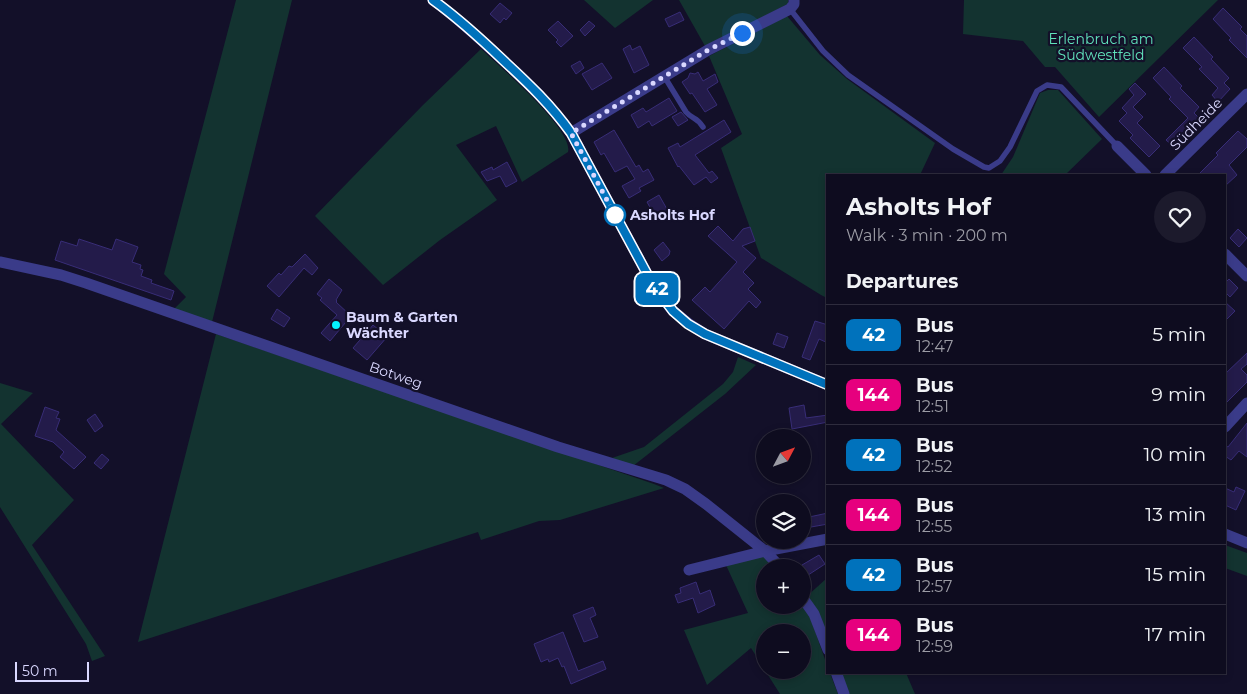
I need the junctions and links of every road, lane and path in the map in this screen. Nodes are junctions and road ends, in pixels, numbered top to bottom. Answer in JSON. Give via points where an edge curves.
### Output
{"nodes":[{"id":1,"x":433,"y":0,"type":"edge"},
{"id":2,"x":792,"y":5,"type":"edge"},
{"id":3,"x":664,"y":76,"type":"junction"},
{"id":4,"x":1247,"y":94,"type":"edge"},
{"id":5,"x":703,"y":126,"type":"dead end"},
{"id":6,"x":571,"y":133,"type":"junction"},
{"id":7,"x":1117,"y":146,"type":"joint"},
{"id":8,"x":1145,"y":174,"type":"edge"},
{"id":9,"x":1166,"y":174,"type":"edge"},
{"id":10,"x":1226,"y":255,"type":"edge"},
{"id":11,"x":0,"y":262,"type":"edge"},
{"id":12,"x":1247,"y":276,"type":"edge"},
{"id":13,"x":826,"y":384,"type":"edge"},
{"id":14,"x":1247,"y":403,"type":"edge"},
{"id":15,"x":1226,"y":425,"type":"edge"},
{"id":16,"x":1226,"y":534,"type":"edge"},
{"id":17,"x":826,"y":539,"type":"edge"},
{"id":18,"x":1247,"y":543,"type":"edge"},
{"id":19,"x":765,"y":551,"type":"junction"},
{"id":20,"x":773,"y":559,"type":"edge"},
{"id":21,"x":689,"y":570,"type":"dead end"},
{"id":22,"x":811,"y":610,"type":"edge"},
{"id":23,"x":826,"y":645,"type":"edge"},
{"id":24,"x":837,"y":674,"type":"edge"},
{"id":25,"x":844,"y":694,"type":"edge"}],
"edges":[{"from":1,"to":6,"type":"street","via":[[543,97]]},
{"from":2,"to":3,"type":"street"},
{"from":2,"to":7,"type":"lane","via":[[823,51],[848,75],[952,149],[984,167],[995,166],[1000,161],[1037,91],[1047,85],[1061,87]]},
{"from":3,"to":5,"type":"lane","via":[[689,116],[698,119]]},
{"from":3,"to":6,"type":"street"},
{"from":4,"to":9,"type":"street","name":"Südheide"},
{"from":6,"to":13,"type":"street","via":[[652,283],[673,311],[705,334]]},
{"from":7,"to":8,"type":"street"},
{"from":10,"to":12,"type":"street"},
{"from":11,"to":19,"type":"street","name":"Botweg","via":[[86,283],[558,447],[660,477],[692,494]]},
{"from":14,"to":15,"type":"street"},
{"from":16,"to":18,"type":"street"},
{"from":17,"to":19,"type":"street"},
{"from":19,"to":20,"type":"street","name":"Botweg"},
{"from":19,"to":21,"type":"street"},
{"from":22,"to":23,"type":"street"},
{"from":24,"to":25,"type":"street"}]}
